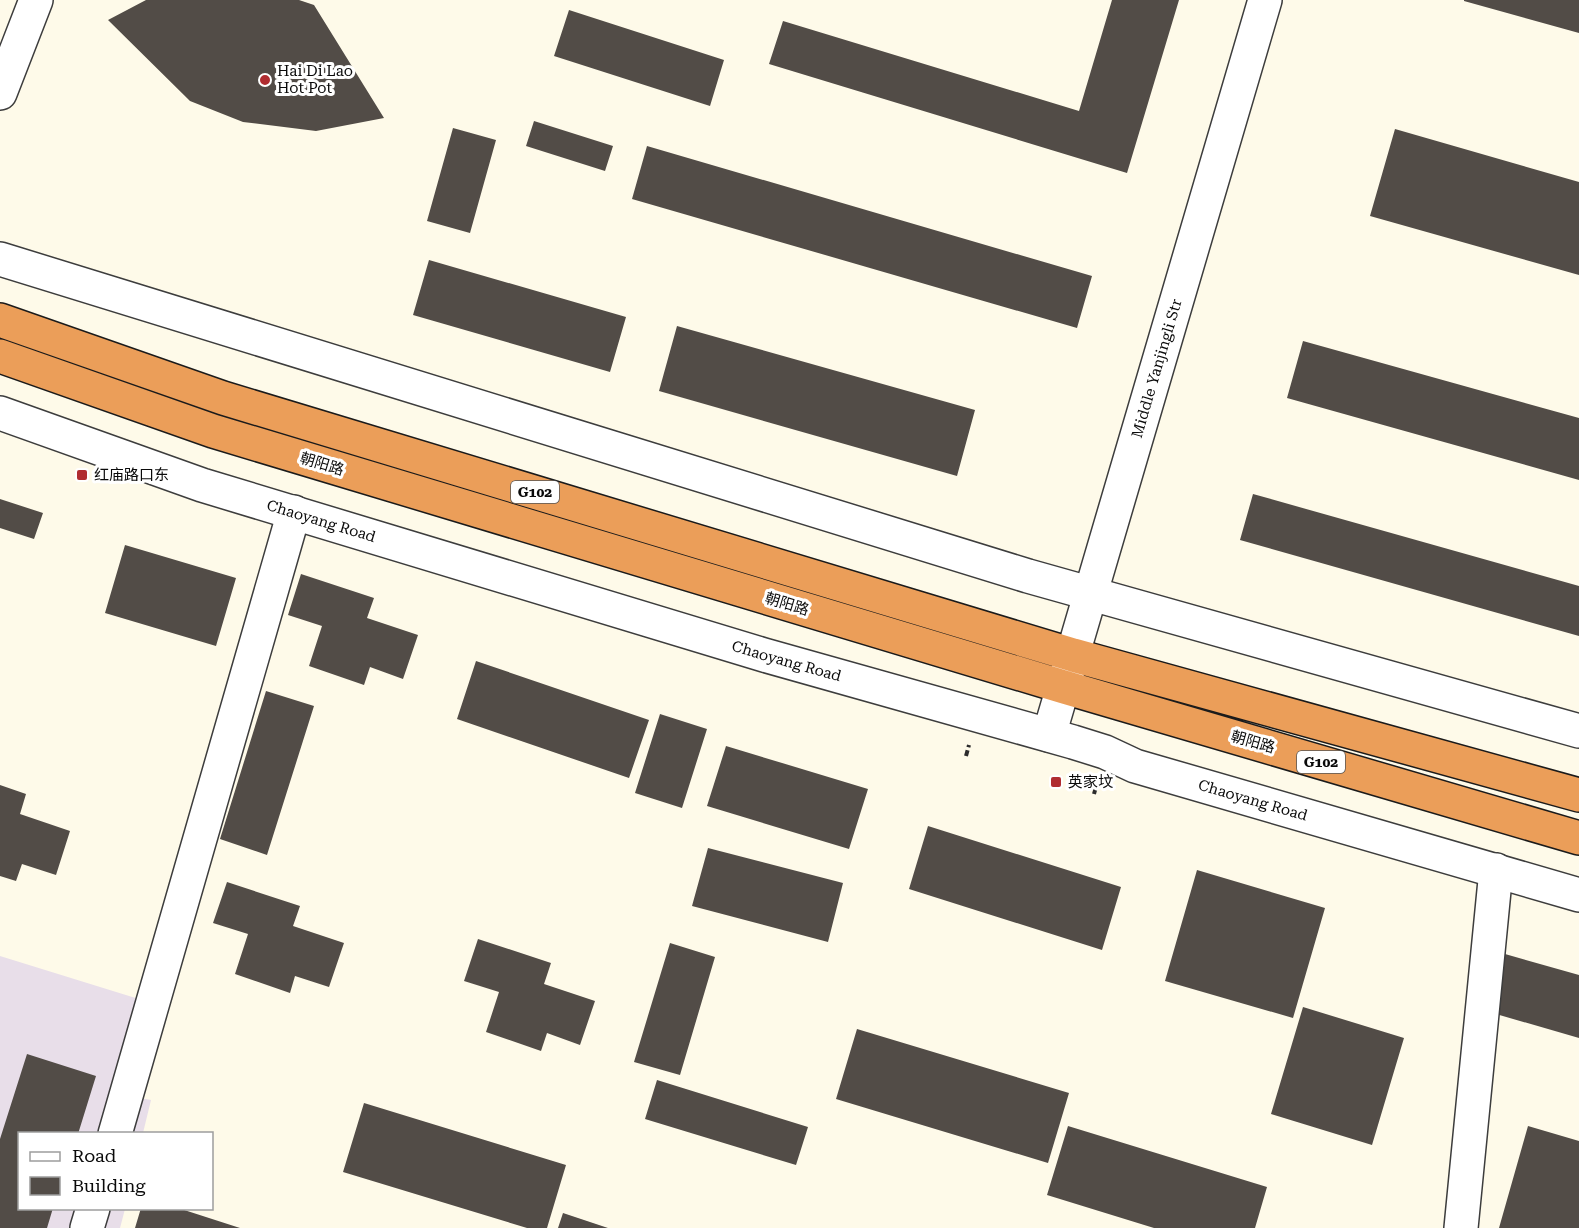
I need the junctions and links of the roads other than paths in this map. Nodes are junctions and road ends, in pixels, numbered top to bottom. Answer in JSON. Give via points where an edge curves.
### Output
{"nodes":[{"id":1,"x":36,"y":0,"type":"edge"},
{"id":2,"x":1265,"y":0,"type":"edge"},
{"id":3,"x":0,"y":93,"type":"edge"},
{"id":4,"x":0,"y":259,"type":"edge"},
{"id":5,"x":0,"y":320,"type":"edge"},
{"id":6,"x":0,"y":356,"type":"edge"},
{"id":7,"x":0,"y":412,"type":"edge"},
{"id":8,"x":294,"y":512,"type":"junction"},
{"id":9,"x":1092,"y":595,"type":"junction"},
{"id":10,"x":1073,"y":655,"type":"junction"},
{"id":11,"x":1064,"y":687,"type":"junction"},
{"id":12,"x":1579,"y":731,"type":"edge"},
{"id":13,"x":1049,"y":735,"type":"junction"},
{"id":14,"x":1579,"y":795,"type":"edge"},
{"id":15,"x":1579,"y":838,"type":"edge"},
{"id":16,"x":1496,"y":870,"type":"junction"},
{"id":17,"x":1579,"y":895,"type":"edge"},
{"id":18,"x":116,"y":1132,"type":"edge"},
{"id":19,"x":93,"y":1210,"type":"edge"},
{"id":20,"x":87,"y":1228,"type":"edge"},
{"id":21,"x":1461,"y":1228,"type":"edge"}],
"edges":[{"from":1,"to":3,"type":"street"},
{"from":2,"to":9,"type":"street","name":"Middle Yanjingli Str"},
{"from":4,"to":9,"type":"street"},
{"from":5,"to":10,"type":"highway","number":"G102","via":[[224,398]]},
{"from":6,"to":11,"type":"highway","name":"朝阳路","number":"G102","via":[[213,431]]},
{"from":7,"to":8,"type":"street","name":"Chaoyang Road","via":[[202,485]]},
{"from":8,"to":13,"type":"street","name":"Chaoyang Road","via":[[764,655]]},
{"from":8,"to":18,"type":"street"},
{"from":9,"to":10,"type":"street","name":"Middle Yanjingli Str"},
{"from":9,"to":12,"type":"street"},
{"from":10,"to":11,"type":"street","name":"Middle Yanjingli Str"},
{"from":10,"to":14,"type":"highway","number":"G102"},
{"from":11,"to":13,"type":"street","name":"Middle Yanjingli Str"},
{"from":11,"to":15,"type":"highway","name":"朝阳路","number":"G102"},
{"from":13,"to":16,"type":"street","name":"Chaoyang Road","via":[[1136,766]]},
{"from":16,"to":17,"type":"street","name":"Chaoyang Road"},
{"from":16,"to":21,"type":"street"},
{"from":19,"to":20,"type":"street"}]}
